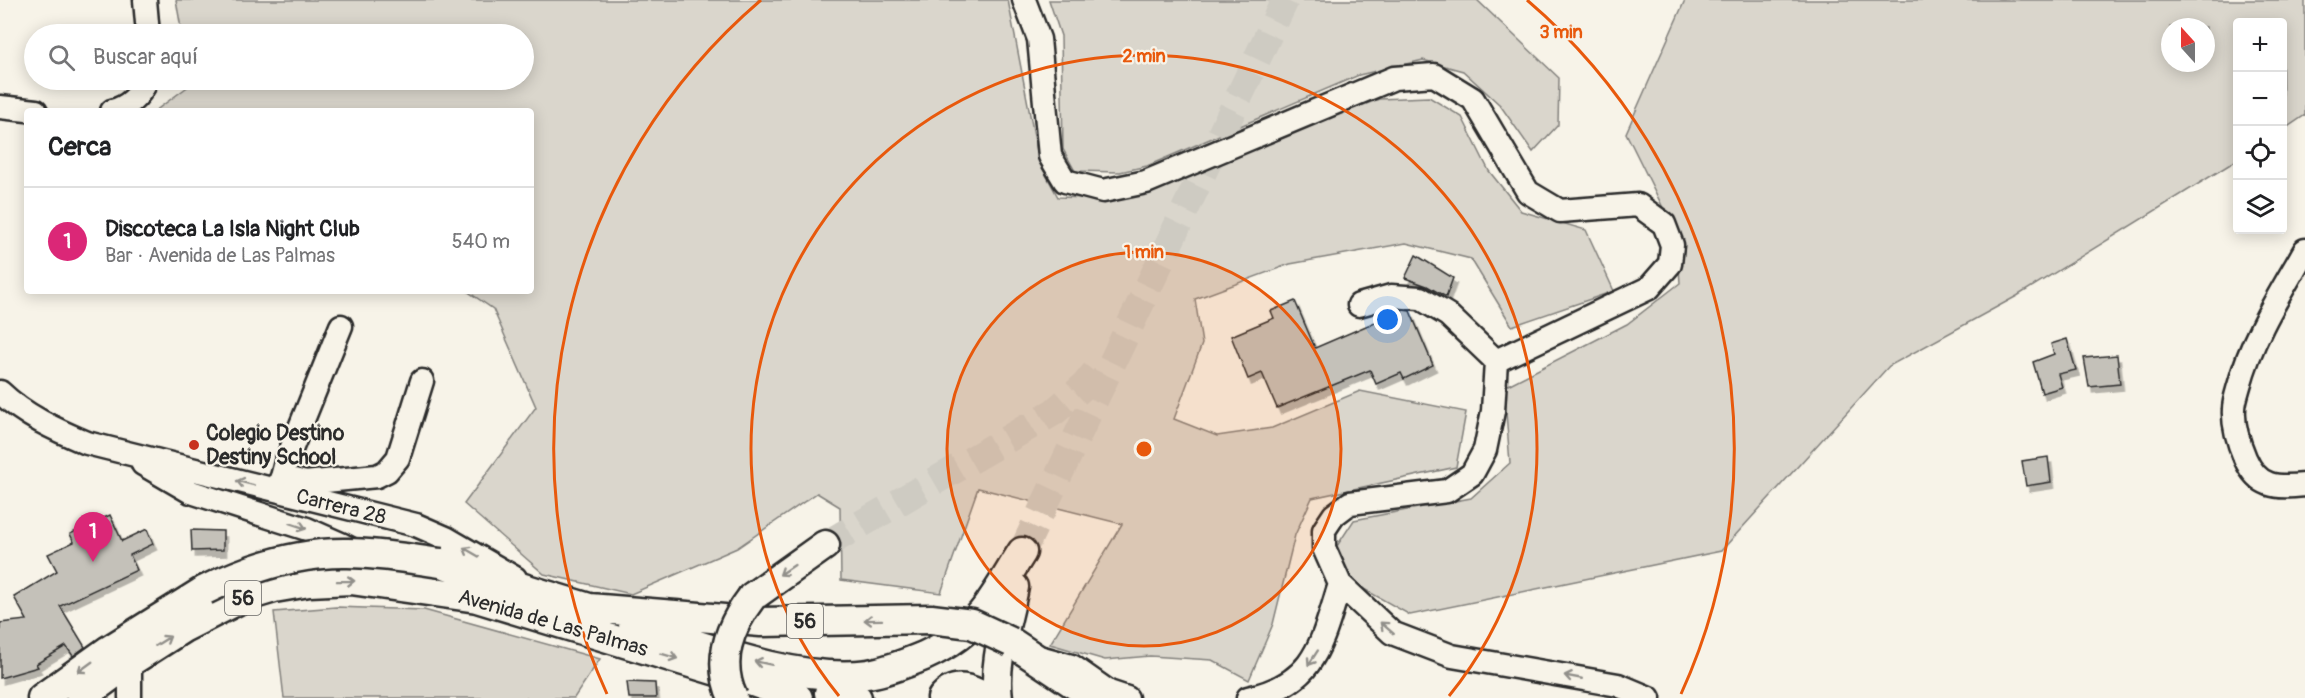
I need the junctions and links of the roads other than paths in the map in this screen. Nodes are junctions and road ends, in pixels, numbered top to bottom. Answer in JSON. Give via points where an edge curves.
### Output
{"nodes":[{"id":1,"x":145,"y":0,"type":"edge"},
{"id":2,"x":1024,"y":0,"type":"edge"},
{"id":3,"x":147,"y":24,"type":"edge"},
{"id":4,"x":142,"y":90,"type":"edge"},
{"id":5,"x":0,"y":106,"type":"edge"},
{"id":6,"x":122,"y":108,"type":"edge"},
{"id":7,"x":24,"y":109,"type":"edge"},
{"id":8,"x":2305,"y":250,"type":"edge"},
{"id":9,"x":1359,"y":305,"type":"dead end"},
{"id":10,"x":341,"y":326,"type":"dead end"},
{"id":11,"x":1496,"y":361,"type":"junction"},
{"id":12,"x":422,"y":381,"type":"dead end"},
{"id":13,"x":0,"y":392,"type":"edge"},
{"id":14,"x":194,"y":482,"type":"junction"},
{"id":15,"x":277,"y":484,"type":"junction"},
{"id":16,"x":2305,"y":485,"type":"edge"},
{"id":17,"x":825,"y":545,"type":"tunnel mouth"},
{"id":18,"x":1340,"y":584,"type":"junction"},
{"id":19,"x":1014,"y":587,"type":"junction"},
{"id":20,"x":430,"y":591,"type":"junction"},
{"id":21,"x":539,"y":592,"type":"junction"},
{"id":22,"x":589,"y":608,"type":"junction"},
{"id":23,"x":1021,"y":648,"type":"junction"},
{"id":24,"x":130,"y":662,"type":"junction"},
{"id":25,"x":743,"y":690,"type":"edge"},
{"id":26,"x":829,"y":693,"type":"junction"},
{"id":27,"x":42,"y":698,"type":"edge"},
{"id":28,"x":81,"y":698,"type":"edge"},
{"id":29,"x":130,"y":698,"type":"edge"},
{"id":30,"x":798,"y":698,"type":"edge"},
{"id":31,"x":857,"y":698,"type":"edge"},
{"id":32,"x":942,"y":698,"type":"edge"},
{"id":33,"x":986,"y":698,"type":"edge"},
{"id":34,"x":998,"y":698,"type":"edge"},
{"id":35,"x":1095,"y":698,"type":"edge"},
{"id":36,"x":1127,"y":698,"type":"edge"},
{"id":37,"x":1248,"y":698,"type":"edge"},
{"id":38,"x":1649,"y":698,"type":"edge"}],
"edges":[{"from":1,"to":3,"type":"street"},
{"from":2,"to":11,"type":"street","via":[[1040,39],[1050,156],[1065,181],[1103,191],[1146,182],[1394,78],[1434,75],[1473,99],[1528,192],[1560,211],[1638,205],[1664,224],[1672,245],[1670,264],[1649,288]]},
{"from":4,"to":6,"type":"street"},
{"from":5,"to":7,"type":"street"},
{"from":8,"to":16,"type":"street","via":[[2248,355],[2234,409],[2241,450],[2257,478],[2269,485]]},
{"from":9,"to":11,"type":"street","via":[[1392,296],[1420,298],[1448,315]]},
{"from":10,"to":15,"type":"street"},
{"from":11,"to":18,"type":"street","via":[[1493,411],[1485,450],[1472,474],[1447,492],[1350,503],[1334,515],[1324,531],[1324,548]]},
{"from":12,"to":15,"type":"street","via":[[398,458],[387,471],[377,476]]},
{"from":13,"to":14,"type":"street","name":"Carrera 28","via":[[49,427]]},
{"from":15,"to":14,"type":"street","name":"Carrera 28","one_way":true},
{"from":14,"to":20,"type":"street","name":"Carrera 28","one_way":true,"via":[[307,529]]},
{"from":21,"to":15,"type":"street","name":"Carrera 28","one_way":true,"via":[[416,525]]},
{"from":17,"to":25,"type":"main road","one_way":true,"bridge":true,"via":[[752,597],[739,614],[729,635],[726,661],[730,690]]},
{"from":18,"to":37,"type":"street","one_way":true,"via":[[1319,649],[1308,666],[1292,682]]},
{"from":38,"to":18,"type":"street","one_way":true,"via":[[1618,685],[1452,656],[1392,633]]},
{"from":19,"to":22,"type":"main road","one_way":true,"via":[[1022,552],[982,613],[963,632],[908,663],[868,674],[796,671],[747,660]]},
{"from":19,"to":26,"type":"main road","via":[[996,619],[954,659],[923,675],[895,683],[864,691]]},
{"from":19,"to":34,"type":"main road","via":[[997,661]]},
{"from":24,"to":20,"type":"main road","name":"Avenida de Las Palmas","number":"56","one_way":true,"via":[[244,597],[274,588],[351,580]]},
{"from":20,"to":25,"type":"main road","name":"Avenida de Las Palmas","number":"56","one_way":true,"via":[[477,598]]},
{"from":21,"to":22,"type":"main road","name":"Avenida de Las Palmas","number":"56"},
{"from":21,"to":27,"type":"main road","name":"Avenida de Las Palmas","number":"56","one_way":true,"bridge":true,"via":[[441,562],[366,554],[317,555],[266,564],[205,590],[109,650]]},
{"from":23,"to":22,"type":"main road","name":"Avenida de Las Palmas","number":"56","one_way":true,"bridge":true,"via":[[972,624],[931,619],[761,622]]},
{"from":23,"to":35,"type":"main road","name":"Avenida de Las Palmas","number":"56"},
{"from":23,"to":36,"type":"street","via":[[1072,666],[1109,692]]},
{"from":24,"to":28,"type":"main road","name":"Avenida de Las Palmas","number":"56"},
{"from":24,"to":29,"type":"street"},
{"from":25,"to":26,"type":"main road"},
{"from":25,"to":30,"type":"main road","name":"Avenida de Las Palmas","number":"56"},
{"from":26,"to":31,"type":"main road"},
{"from":32,"to":33,"type":"main road","via":[[957,688],[970,688]]}]}
